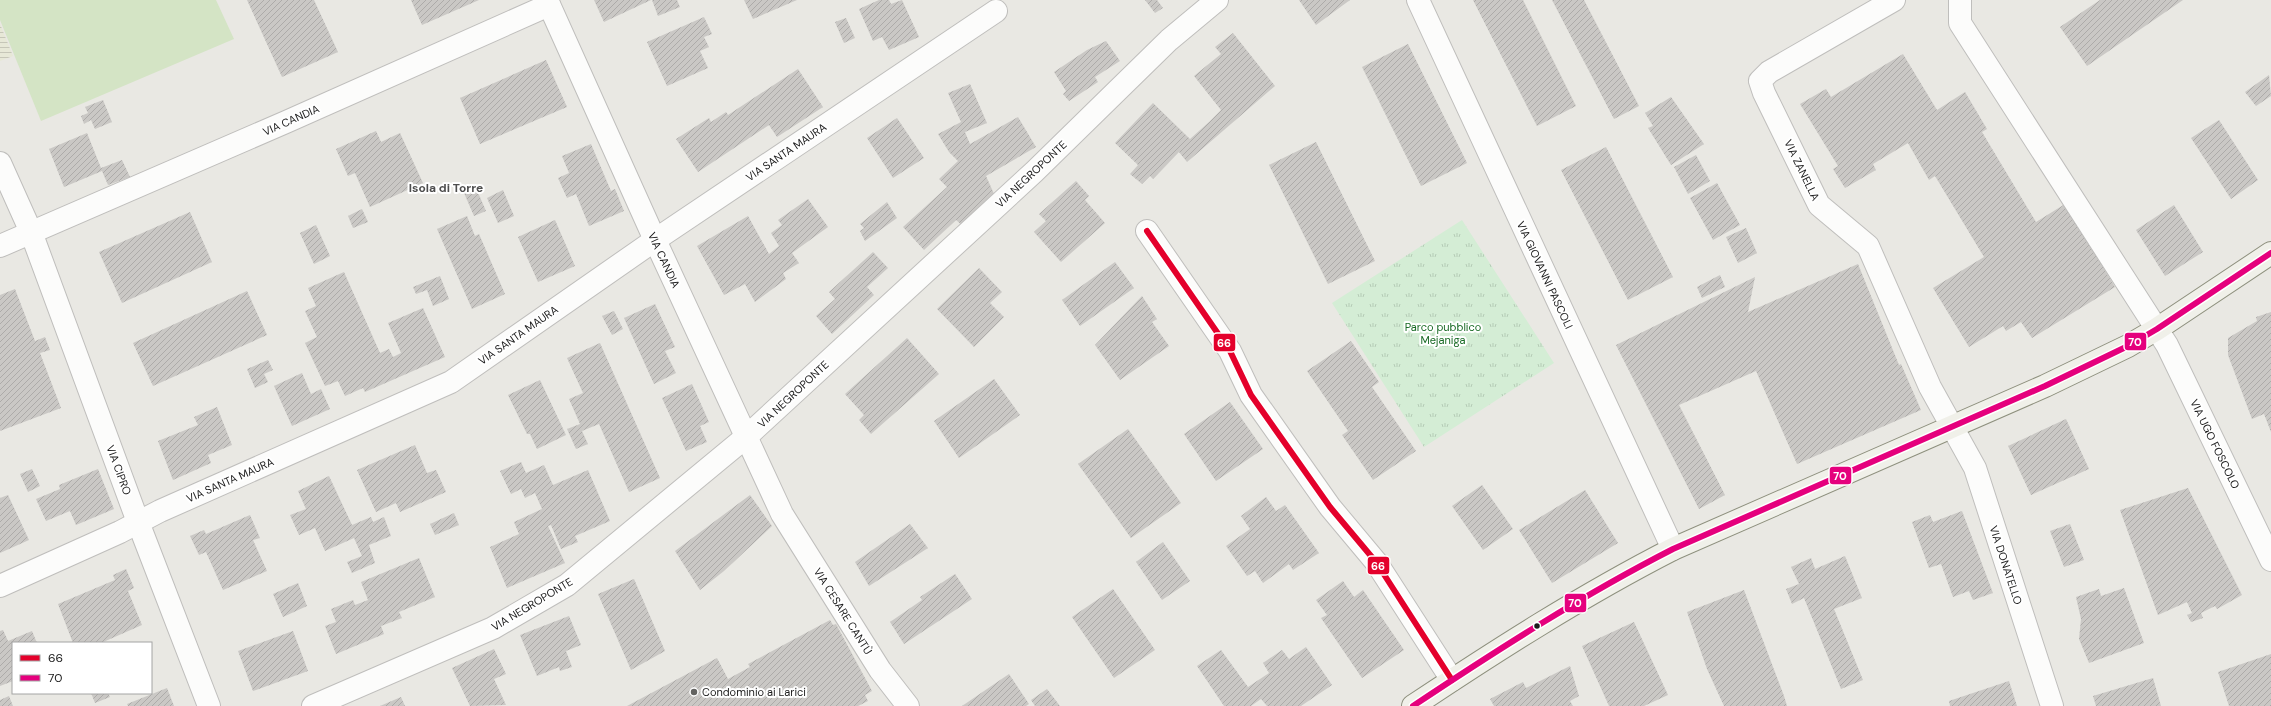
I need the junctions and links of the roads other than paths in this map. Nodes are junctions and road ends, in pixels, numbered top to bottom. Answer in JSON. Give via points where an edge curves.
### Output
{"nodes":[{"id":1,"x":1217,"y":0,"type":"edge"},
{"id":2,"x":1418,"y":0,"type":"edge"},
{"id":3,"x":1894,"y":0,"type":"edge"},
{"id":4,"x":1960,"y":0,"type":"edge"},
{"id":5,"x":548,"y":2,"type":"edge"},
{"id":6,"x":996,"y":11,"type":"dead end"},
{"id":7,"x":0,"y":163,"type":"edge"},
{"id":8,"x":1147,"y":231,"type":"dead end"},
{"id":9,"x":31,"y":232,"type":"junction"},
{"id":10,"x":655,"y":240,"type":"junction"},
{"id":11,"x":0,"y":246,"type":"edge"},
{"id":12,"x":2271,"y":253,"type":"edge"},
{"id":13,"x":2158,"y":329,"type":"junction"},
{"id":14,"x":1953,"y":426,"type":"junction"},
{"id":15,"x":746,"y":437,"type":"junction"},
{"id":16,"x":782,"y":514,"type":"joint"},
{"id":17,"x":138,"y":522,"type":"junction"},
{"id":18,"x":1673,"y":549,"type":"junction"},
{"id":19,"x":2271,"y":560,"type":"edge"},
{"id":20,"x":0,"y":586,"type":"edge"},
{"id":21,"x":1452,"y":680,"type":"junction"},
{"id":22,"x":209,"y":706,"type":"edge"},
{"id":23,"x":312,"y":706,"type":"edge"},
{"id":24,"x":908,"y":706,"type":"edge"},
{"id":25,"x":1413,"y":706,"type":"edge"},
{"id":26,"x":2052,"y":706,"type":"edge"}],
"edges":[{"from":1,"to":15,"type":"street","name":"VIA NEGROPONTE","via":[[1169,40],[1034,172]]},
{"from":2,"to":18,"type":"street","name":"VIA GIOVANNI PASCOLI"},
{"from":3,"to":14,"type":"street","name":"VIA ZANELLA","via":[[1769,72],[1760,81],[1819,204],[1868,246],[1930,388]]},
{"from":4,"to":13,"type":"street","name":"VIA UGO FOSCOLO","via":[[1960,23]]},
{"from":5,"to":9,"type":"street","name":"VIA CANDIA","via":[[279,125]]},
{"from":5,"to":10,"type":"street","name":"VIA CANDIA"},
{"from":6,"to":10,"type":"street","name":"VIA SANTA MAURA"},
{"from":7,"to":9,"type":"street","name":"VIA CIPRO"},
{"from":8,"to":21,"type":"street","via":[[1230,351],[1251,395],[1330,507],[1376,562]]},
{"from":9,"to":11,"type":"street"},
{"from":9,"to":17,"type":"street","name":"VIA CIPRO"},
{"from":10,"to":15,"type":"street","name":"VIA CANDIA"},
{"from":10,"to":17,"type":"street","name":"VIA SANTA MAURA","via":[[451,382]]},
{"from":12,"to":13,"type":"main road"},
{"from":13,"to":14,"type":"main road","via":[[2052,383]]},
{"from":13,"to":19,"type":"street","name":"VIA UGO FOSCOLO"},
{"from":14,"to":18,"type":"main road"},
{"from":14,"to":26,"type":"street","name":"VIA DONATELLO","via":[[1976,468]]},
{"from":15,"to":16,"type":"street","name":"VIA CANDIA"},
{"from":15,"to":23,"type":"street","name":"VIA NEGROPONTE","via":[[567,585],[493,628]]},
{"from":16,"to":24,"type":"street","name":"VIA CESARE CANTÙ","via":[[880,670]]},
{"from":17,"to":20,"type":"street","name":"VIA SANTA MAURA"},
{"from":17,"to":22,"type":"street","name":"VIA CIPRO"},
{"from":18,"to":21,"type":"main road","via":[[1627,572]]},
{"from":21,"to":25,"type":"main road"}]}
